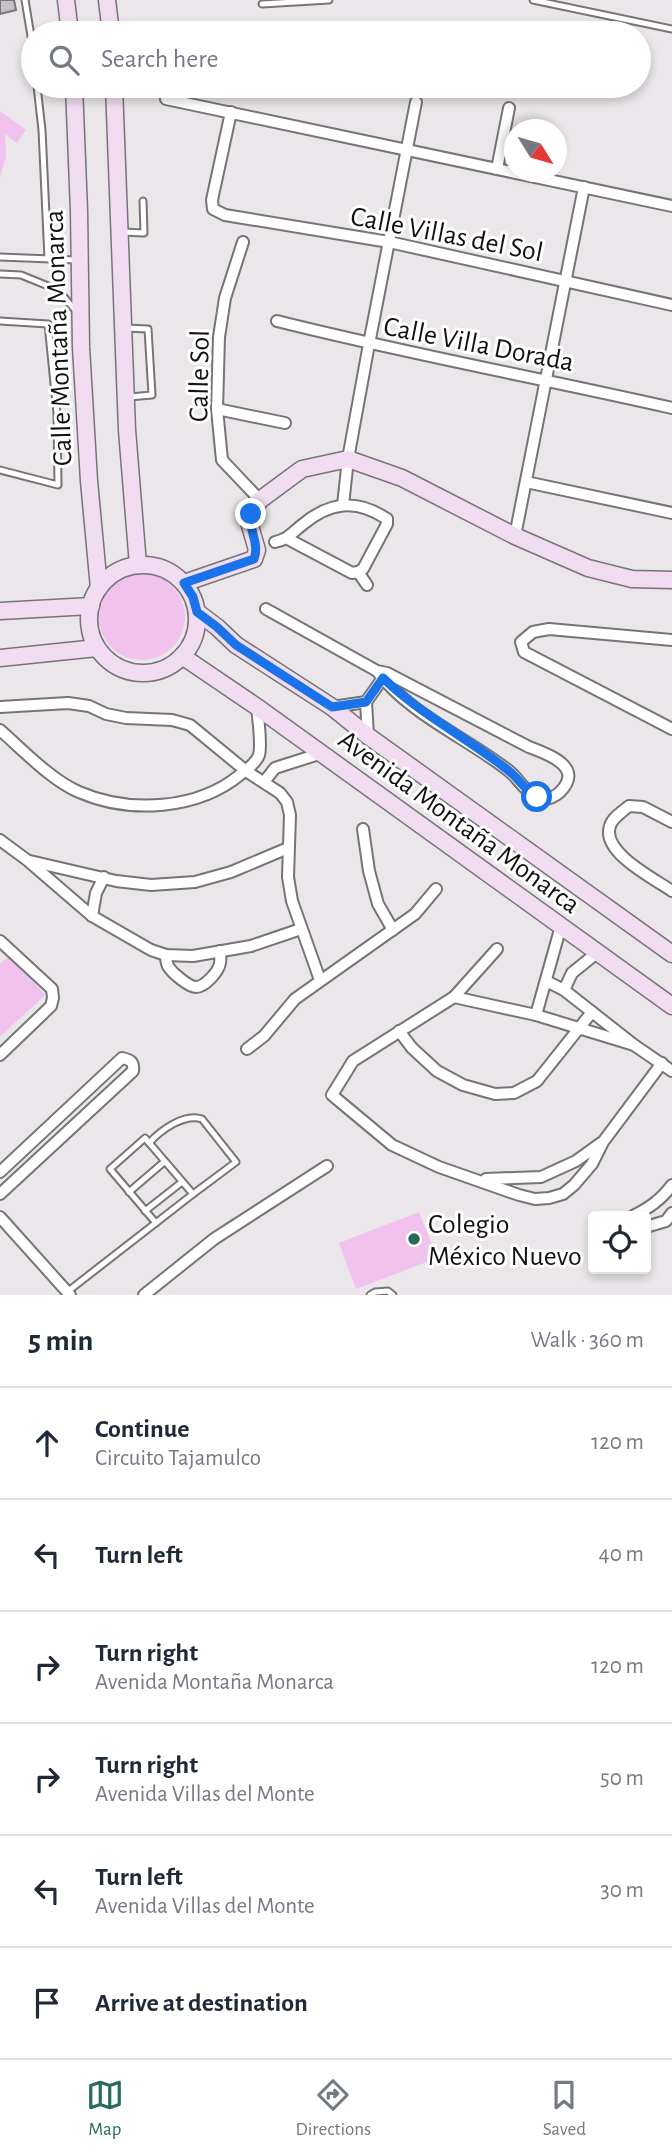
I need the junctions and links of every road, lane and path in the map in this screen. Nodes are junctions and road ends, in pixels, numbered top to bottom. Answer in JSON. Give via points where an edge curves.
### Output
{"nodes":[{"id":1,"x":25,"y":0,"type":"edge"},
{"id":2,"x":66,"y":0,"type":"edge"},
{"id":3,"x":107,"y":0,"type":"edge"},
{"id":4,"x":329,"y":0,"type":"edge"},
{"id":5,"x":533,"y":0,"type":"edge"},
{"id":6,"x":262,"y":4,"type":"dead end"},
{"id":7,"x":28,"y":21,"type":"edge"},
{"id":8,"x":68,"y":21,"type":"edge"},
{"id":9,"x":110,"y":21,"type":"edge"},
{"id":10,"x":634,"y":21,"type":"edge"},
{"id":11,"x":651,"y":25,"type":"edge"},
{"id":12,"x":672,"y":29,"type":"edge"},
{"id":13,"x":38,"y":98,"type":"edge"},
{"id":14,"x":74,"y":98,"type":"edge"},
{"id":15,"x":114,"y":98,"type":"edge"},
{"id":16,"x":166,"y":99,"type":"dead end"},
{"id":17,"x":416,"y":102,"type":"dead end"},
{"id":18,"x":509,"y":108,"type":"dead end"},
{"id":19,"x":231,"y":112,"type":"junction"},
{"id":20,"x":406,"y":149,"type":"junction"},
{"id":21,"x":496,"y":169,"type":"junction"},
{"id":22,"x":584,"y":187,"type":"junction"},
{"id":23,"x":143,"y":201,"type":"dead end"},
{"id":24,"x":672,"y":206,"type":"edge"},
{"id":25,"x":119,"y":232,"type":"junction"},
{"id":26,"x":243,"y":242,"type":"dead end"},
{"id":27,"x":389,"y":242,"type":"junction"},
{"id":28,"x":0,"y":257,"type":"edge"},
{"id":29,"x":48,"y":258,"type":"junction"},
{"id":30,"x":79,"y":261,"type":"junction"},
{"id":31,"x":0,"y":274,"type":"edge"},
{"id":32,"x":566,"y":280,"type":"junction"},
{"id":33,"x":672,"y":305,"type":"edge"},
{"id":34,"x":80,"y":316,"type":"junction"},
{"id":35,"x":0,"y":321,"type":"edge"},
{"id":36,"x":277,"y":321,"type":"dead end"},
{"id":37,"x":122,"y":328,"type":"junction"},
{"id":38,"x":369,"y":344,"type":"junction"},
{"id":39,"x":546,"y":380,"type":"junction"},
{"id":40,"x":125,"y":397,"type":"junction"},
{"id":41,"x":672,"y":408,"type":"edge"},
{"id":42,"x":218,"y":409,"type":"junction"},
{"id":43,"x":285,"y":423,"type":"dead end"},
{"id":44,"x":348,"y":459,"type":"junction"},
{"id":45,"x":0,"y":470,"type":"edge"},
{"id":46,"x":526,"y":482,"type":"junction"},
{"id":47,"x":260,"y":500,"type":"junction"},
{"id":48,"x":343,"y":505,"type":"junction"},
{"id":49,"x":672,"y":513,"type":"edge"},
{"id":50,"x":515,"y":536,"type":"junction"},
{"id":51,"x":288,"y":540,"type":"junction"},
{"id":52,"x":275,"y":542,"type":"dead end"},
{"id":53,"x":138,"y":565,"type":"junction"},
{"id":54,"x":358,"y":572,"type":"junction"},
{"id":55,"x":672,"y":580,"type":"edge"},
{"id":56,"x":184,"y":583,"type":"junction"},
{"id":57,"x":367,"y":585,"type":"dead end"},
{"id":58,"x":99,"y":588,"type":"junction"},
{"id":59,"x":91,"y":606,"type":"junction"},
{"id":60,"x":266,"y":609,"type":"dead end"},
{"id":61,"x":0,"y":611,"type":"edge"},
{"id":62,"x":197,"y":612,"type":"junction"},
{"id":63,"x":672,"y":640,"type":"edge"},
{"id":64,"x":97,"y":648,"type":"junction"},
{"id":65,"x":182,"y":656,"type":"junction"},
{"id":66,"x":0,"y":658,"type":"edge"},
{"id":67,"x":382,"y":674,"type":"junction"},
{"id":68,"x":366,"y":702,"type":"junction"},
{"id":69,"x":0,"y":707,"type":"edge"},
{"id":70,"x":257,"y":707,"type":"junction"},
{"id":71,"x":332,"y":707,"type":"junction"},
{"id":72,"x":672,"y":729,"type":"edge"},
{"id":73,"x":0,"y":730,"type":"edge"},
{"id":74,"x":368,"y":736,"type":"junction"},
{"id":75,"x":322,"y":753,"type":"junction"},
{"id":76,"x":259,"y":754,"type":"junction"},
{"id":77,"x":275,"y":768,"type":"junction"},
{"id":78,"x":246,"y":771,"type":"junction"},
{"id":79,"x":264,"y":782,"type":"junction"},
{"id":80,"x":672,"y":822,"type":"edge"},
{"id":81,"x":363,"y":829,"type":"dead end"},
{"id":82,"x":0,"y":840,"type":"edge"},
{"id":83,"x":288,"y":848,"type":"junction"},
{"id":84,"x":27,"y":860,"type":"junction"},
{"id":85,"x":104,"y":877,"type":"junction"},
{"id":86,"x":436,"y":888,"type":"dead end"},
{"id":87,"x":672,"y":891,"type":"edge"},
{"id":88,"x":92,"y":916,"type":"junction"},
{"id":89,"x":561,"y":926,"type":"junction"},
{"id":90,"x":300,"y":929,"type":"junction"},
{"id":91,"x":393,"y":930,"type":"junction"},
{"id":92,"x":3,"y":947,"type":"edge"},
{"id":93,"x":497,"y":948,"type":"dead end"},
{"id":94,"x":220,"y":951,"type":"junction"},
{"id":95,"x":597,"y":952,"type":"junction"},
{"id":96,"x":672,"y":954,"type":"edge"},
{"id":97,"x":166,"y":955,"type":"junction"},
{"id":98,"x":551,"y":962,"type":"junction"},
{"id":99,"x":572,"y":973,"type":"junction"},
{"id":100,"x":320,"y":980,"type":"junction"},
{"id":101,"x":546,"y":981,"type":"junction"},
{"id":102,"x":564,"y":990,"type":"junction"},
{"id":103,"x":454,"y":998,"type":"junction"},
{"id":104,"x":672,"y":1006,"type":"edge"},
{"id":105,"x":592,"y":1012,"type":"junction"},
{"id":106,"x":536,"y":1016,"type":"junction"},
{"id":107,"x":578,"y":1029,"type":"junction"},
{"id":108,"x":399,"y":1031,"type":"junction"},
{"id":109,"x":634,"y":1045,"type":"junction"},
{"id":110,"x":247,"y":1049,"type":"dead end"},
{"id":111,"x":0,"y":1055,"type":"edge"},
{"id":112,"x":662,"y":1063,"type":"junction"},
{"id":113,"x":672,"y":1071,"type":"edge"},
{"id":114,"x":603,"y":1142,"type":"junction"},
{"id":115,"x":149,"y":1143,"type":"junction"},
{"id":116,"x":164,"y":1162,"type":"junction"},
{"id":117,"x":327,"y":1166,"type":"dead end"},
{"id":118,"x":0,"y":1172,"type":"edge"},
{"id":119,"x":477,"y":1179,"type":"junction"},
{"id":120,"x":182,"y":1182,"type":"junction"},
{"id":121,"x":672,"y":1185,"type":"edge"},
{"id":122,"x":129,"y":1192,"type":"junction"},
{"id":123,"x":0,"y":1194,"type":"edge"},
{"id":124,"x":193,"y":1194,"type":"junction"},
{"id":125,"x":145,"y":1211,"type":"junction"},
{"id":126,"x":643,"y":1211,"type":"edge"},
{"id":127,"x":672,"y":1213,"type":"edge"},
{"id":128,"x":0,"y":1217,"type":"edge"},
{"id":129,"x":156,"y":1223,"type":"junction"},
{"id":130,"x":651,"y":1226,"type":"edge"},
{"id":131,"x":69,"y":1294,"type":"edge"},
{"id":132,"x":144,"y":1295,"type":"edge"},
{"id":133,"x":370,"y":1295,"type":"edge"},
{"id":134,"x":393,"y":1295,"type":"edge"}],
"edges":[{"from":1,"to":7,"type":"lane"},
{"from":2,"to":8,"type":"main road"},
{"from":3,"to":9,"type":"main road"},
{"from":4,"to":6,"type":"lane"},
{"from":5,"to":10,"type":"lane"},
{"from":11,"to":12,"type":"lane"},
{"from":13,"to":29,"type":"lane"},
{"from":14,"to":30,"type":"main road","name":"Calle Montaña Monarca"},
{"from":15,"to":25,"type":"main road"},
{"from":16,"to":19,"type":"street"},
{"from":17,"to":20,"type":"street"},
{"from":18,"to":21,"type":"street"},
{"from":19,"to":20,"type":"street"},
{"from":19,"to":27,"type":"street","name":"Calle Villas del Sol","via":[[213,209],[225,215]]},
{"from":20,"to":21,"type":"street"},
{"from":20,"to":27,"type":"street"},
{"from":21,"to":22,"type":"street"},
{"from":22,"to":24,"type":"street"},
{"from":22,"to":32,"type":"street"},
{"from":23,"to":25,"type":"lane","via":[[144,233]]},
{"from":25,"to":37,"type":"main road"},
{"from":26,"to":42,"type":"street","name":"Calle Sol","via":[[225,298],[219,337]]},
{"from":27,"to":32,"type":"street","name":"Calle Villas del Sol"},
{"from":27,"to":38,"type":"street"},
{"from":28,"to":29,"type":"lane"},
{"from":29,"to":30,"type":"lane"},
{"from":30,"to":34,"type":"main road","name":"Calle Montaña Monarca"},
{"from":31,"to":34,"type":"lane","via":[[21,275],[58,290]]},
{"from":32,"to":33,"type":"street","name":"Calle Villas del Sol"},
{"from":32,"to":39,"type":"street"},
{"from":34,"to":58,"type":"main road","name":"Calle Montaña Monarca"},
{"from":35,"to":45,"type":"lane","via":[[48,324],[58,485]]},
{"from":36,"to":38,"type":"street","name":"Calle Villa Dorada"},
{"from":37,"to":40,"type":"main road"},
{"from":37,"to":40,"type":"lane","via":[[148,328],[152,395]]},
{"from":38,"to":39,"type":"street","name":"Calle Villa Dorada"},
{"from":38,"to":44,"type":"street"},
{"from":39,"to":41,"type":"street","name":"Calle Villa Dorada"},
{"from":39,"to":46,"type":"street"},
{"from":40,"to":53,"type":"main road"},
{"from":42,"to":43,"type":"street"},
{"from":42,"to":47,"type":"street","name":"Calle Sol","via":[[222,460]]},
{"from":44,"to":47,"type":"main road","via":[[302,469]]},
{"from":44,"to":48,"type":"street"},
{"from":44,"to":50,"type":"main road","via":[[402,478]]},
{"from":46,"to":49,"type":"street"},
{"from":46,"to":50,"type":"street"},
{"from":47,"to":56,"type":"main road","via":[[249,523],[257,550],[254,559]]},
{"from":48,"to":51,"type":"street","via":[[329,507]]},
{"from":48,"to":54,"type":"street","via":[[365,507],[392,518]]},
{"from":50,"to":55,"type":"main road","via":[[589,568],[632,579]]},
{"from":51,"to":52,"type":"street"},
{"from":51,"to":54,"type":"street"},
{"from":53,"to":56,"type":"main road","via":[[171,572]]},
{"from":53,"to":58,"type":"main road","via":[[109,577]]},
{"from":54,"to":57,"type":"street"},
{"from":56,"to":62,"type":"main road"},
{"from":58,"to":59,"type":"main road"},
{"from":59,"to":61,"type":"main road"},
{"from":59,"to":64,"type":"main road","via":[[91,635]]},
{"from":60,"to":67,"type":"street"},
{"from":62,"to":65,"type":"main road","via":[[191,643]]},
{"from":62,"to":71,"type":"main road","name":"Avenida Montaña Monarca","via":[[236,645]]},
{"from":63,"to":72,"type":"street","via":[[549,629],[533,632],[522,642],[524,652]]},
{"from":64,"to":65,"type":"main road","via":[[108,660],[137,672],[154,672]]},
{"from":64,"to":66,"type":"main road"},
{"from":65,"to":70,"type":"main road","name":"Avenida Montaña Monarca"},
{"from":67,"to":67,"type":"street","via":[[402,697],[511,772],[537,797],[554,797],[566,784],[564,765],[552,756]]},
{"from":67,"to":68,"type":"street"},
{"from":68,"to":71,"type":"street"},
{"from":68,"to":74,"type":"street"},
{"from":69,"to":78,"type":"street","via":[[68,702],[126,718],[172,720],[190,725]]},
{"from":70,"to":75,"type":"main road","name":"Avenida Montaña Monarca"},
{"from":70,"to":76,"type":"street"},
{"from":71,"to":74,"type":"main road","name":"Avenida Montaña Monarca"},
{"from":73,"to":78,"type":"street","via":[[77,792],[101,800],[162,805],[200,799]]},
{"from":74,"to":96,"type":"main road","name":"Avenida Montaña Monarca"},
{"from":75,"to":77,"type":"street"},
{"from":75,"to":89,"type":"main road","name":"Avenida Montaña Monarca"},
{"from":76,"to":77,"type":"street"},
{"from":76,"to":78,"type":"street"},
{"from":77,"to":79,"type":"street"},
{"from":78,"to":79,"type":"street"},
{"from":79,"to":83,"type":"street","via":[[287,802]]},
{"from":80,"to":87,"type":"street","via":[[643,807],[629,806],[610,824],[608,836],[620,855]]},
{"from":81,"to":91,"type":"street","via":[[378,904]]},
{"from":82,"to":84,"type":"street"},
{"from":83,"to":85,"type":"street","via":[[195,882],[151,886]]},
{"from":83,"to":90,"type":"street","via":[[288,877]]},
{"from":84,"to":85,"type":"street"},
{"from":84,"to":88,"type":"street"},
{"from":85,"to":88,"type":"street"},
{"from":86,"to":91,"type":"street","via":[[415,914]]},
{"from":88,"to":97,"type":"street"},
{"from":89,"to":95,"type":"main road","name":"Avenida Montaña Monarca"},
{"from":89,"to":98,"type":"street"},
{"from":90,"to":94,"type":"street"},
{"from":90,"to":100,"type":"street"},
{"from":91,"to":100,"type":"street"},
{"from":92,"to":111,"type":"street","via":[[52,989],[53,998],[51,1006]]},
{"from":93,"to":103,"type":"street"},
{"from":94,"to":97,"type":"street"},
{"from":94,"to":97,"type":"street","via":[[220,965],[198,988],[172,971]]},
{"from":95,"to":99,"type":"street"},
{"from":95,"to":104,"type":"main road","name":"Avenida Montaña Monarca"},
{"from":98,"to":99,"type":"street"},
{"from":98,"to":101,"type":"street"},
{"from":99,"to":102,"type":"street"},
{"from":100,"to":110,"type":"street"},
{"from":101,"to":102,"type":"street"},
{"from":101,"to":106,"type":"street"},
{"from":102,"to":105,"type":"street"},
{"from":103,"to":106,"type":"street"},
{"from":103,"to":108,"type":"street"},
{"from":105,"to":107,"type":"street"},
{"from":105,"to":109,"type":"street"},
{"from":106,"to":107,"type":"street"},
{"from":107,"to":108,"type":"street","via":[[537,1081],[514,1093],[495,1094],[463,1085],[437,1070]]},
{"from":107,"to":109,"type":"street"},
{"from":108,"to":119,"type":"street","via":[[353,1061],[332,1095],[392,1145]]},
{"from":109,"to":112,"type":"street"},
{"from":112,"to":113,"type":"street"},
{"from":112,"to":114,"type":"street"},
{"from":114,"to":119,"type":"street","via":[[541,1177]]},
{"from":114,"to":119,"type":"street","via":[[592,1164],[563,1194],[535,1199]]},
{"from":115,"to":116,"type":"lane"},
{"from":115,"to":122,"type":"lane","via":[[145,1138],[110,1169]]},
{"from":115,"to":124,"type":"lane","via":[[189,1117],[202,1119],[236,1162]]},
{"from":116,"to":120,"type":"lane"},
{"from":116,"to":122,"type":"lane"},
{"from":117,"to":132,"type":"street","via":[[214,1239]]},
{"from":118,"to":123,"type":"street","via":[[122,1058],[131,1060],[133,1071]]},
{"from":120,"to":124,"type":"lane"},
{"from":120,"to":125,"type":"lane"},
{"from":121,"to":126,"type":"street"},
{"from":122,"to":125,"type":"lane"},
{"from":124,"to":129,"type":"lane"},
{"from":125,"to":129,"type":"lane"},
{"from":127,"to":130,"type":"street","via":[[666,1221]]},
{"from":128,"to":131,"type":"street"},
{"from":129,"to":131,"type":"lane"},
{"from":133,"to":134,"type":"lane","via":[[388,1291]]}]}
